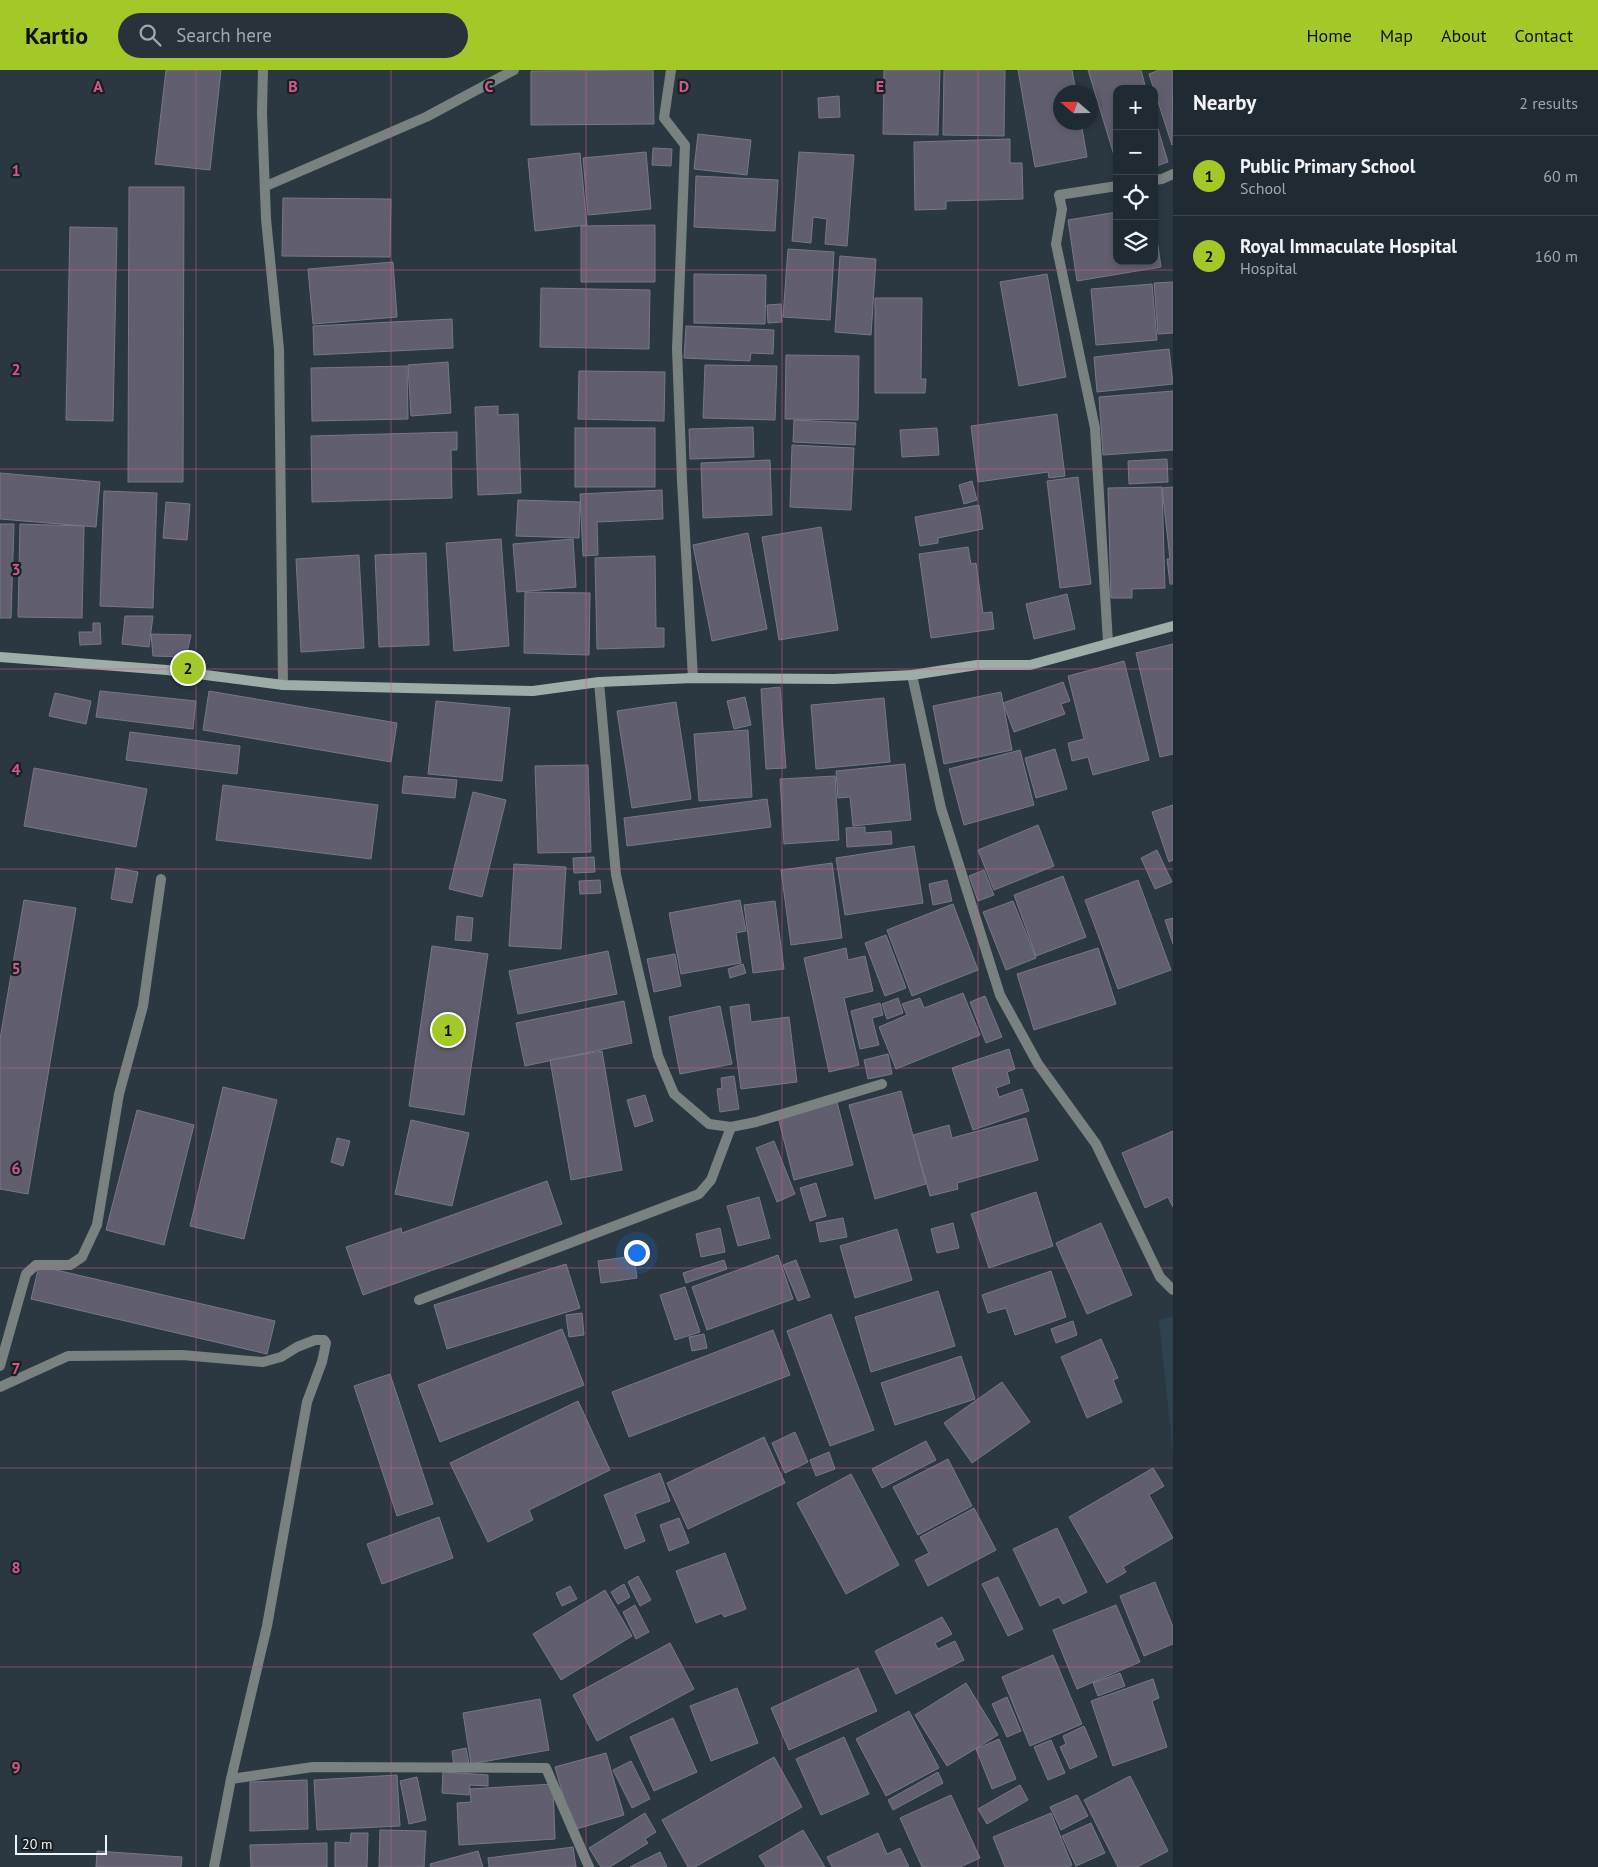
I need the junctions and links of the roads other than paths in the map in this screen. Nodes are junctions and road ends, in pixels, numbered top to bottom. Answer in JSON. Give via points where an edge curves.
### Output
{"nodes":[{"id":1,"x":263,"y":70,"type":"edge"},
{"id":2,"x":514,"y":70,"type":"edge"},
{"id":3,"x":671,"y":70,"type":"edge"},
{"id":4,"x":1173,"y":174,"type":"edge"},
{"id":5,"x":1158,"y":180,"type":"edge"},
{"id":6,"x":266,"y":186,"type":"junction"},
{"id":7,"x":1113,"y":187,"type":"edge"},
{"id":8,"x":1173,"y":626,"type":"edge"},
{"id":9,"x":1108,"y":643,"type":"junction"},
{"id":10,"x":0,"y":658,"type":"edge"},
{"id":11,"x":912,"y":674,"type":"junction"},
{"id":12,"x":693,"y":678,"type":"junction"},
{"id":13,"x":599,"y":682,"type":"junction"},
{"id":14,"x":283,"y":685,"type":"junction"},
{"id":15,"x":161,"y":879,"type":"dead end"},
{"id":16,"x":882,"y":1084,"type":"dead end"},
{"id":17,"x":731,"y":1127,"type":"junction"},
{"id":18,"x":1173,"y":1290,"type":"edge"},
{"id":19,"x":419,"y":1300,"type":"dead end"},
{"id":20,"x":0,"y":1366,"type":"edge"},
{"id":21,"x":0,"y":1387,"type":"edge"},
{"id":22,"x":231,"y":1779,"type":"junction"},
{"id":23,"x":214,"y":1867,"type":"edge"},
{"id":24,"x":589,"y":1867,"type":"edge"}],
"edges":[{"from":1,"to":6,"type":"street"},
{"from":2,"to":6,"type":"street","via":[[426,117]]},
{"from":3,"to":12,"type":"street","via":[[664,118],[685,145],[677,349]]},
{"from":4,"to":5,"type":"street"},
{"from":6,"to":14,"type":"street","via":[[266,219],[279,349]]},
{"from":7,"to":9,"type":"street","via":[[1059,195],[1062,209],[1056,244],[1095,428]]},
{"from":8,"to":9,"type":"street"},
{"from":9,"to":11,"type":"street","via":[[1030,665],[977,666]]},
{"from":10,"to":14,"type":"street","via":[[167,670]]},
{"from":11,"to":12,"type":"street","via":[[834,680]]},
{"from":11,"to":18,"type":"street","via":[[941,808],[1000,995],[1038,1064],[1096,1144],[1160,1277]]},
{"from":12,"to":13,"type":"street"},
{"from":13,"to":14,"type":"street","via":[[533,691]]},
{"from":13,"to":17,"type":"street","via":[[616,875],[658,1056],[674,1094],[709,1124]]},
{"from":15,"to":20,"type":"street","via":[[143,1006],[119,1094],[97,1225],[82,1256],[70,1266],[36,1265],[26,1274]]},
{"from":16,"to":17,"type":"street"},
{"from":17,"to":19,"type":"street","via":[[711,1180],[699,1194]]},
{"from":21,"to":22,"type":"street","via":[[68,1356],[182,1355],[263,1362],[315,1340],[326,1342],[307,1402],[267,1626]]},
{"from":22,"to":23,"type":"street"},
{"from":22,"to":24,"type":"street","via":[[313,1767],[546,1768]]}]}
